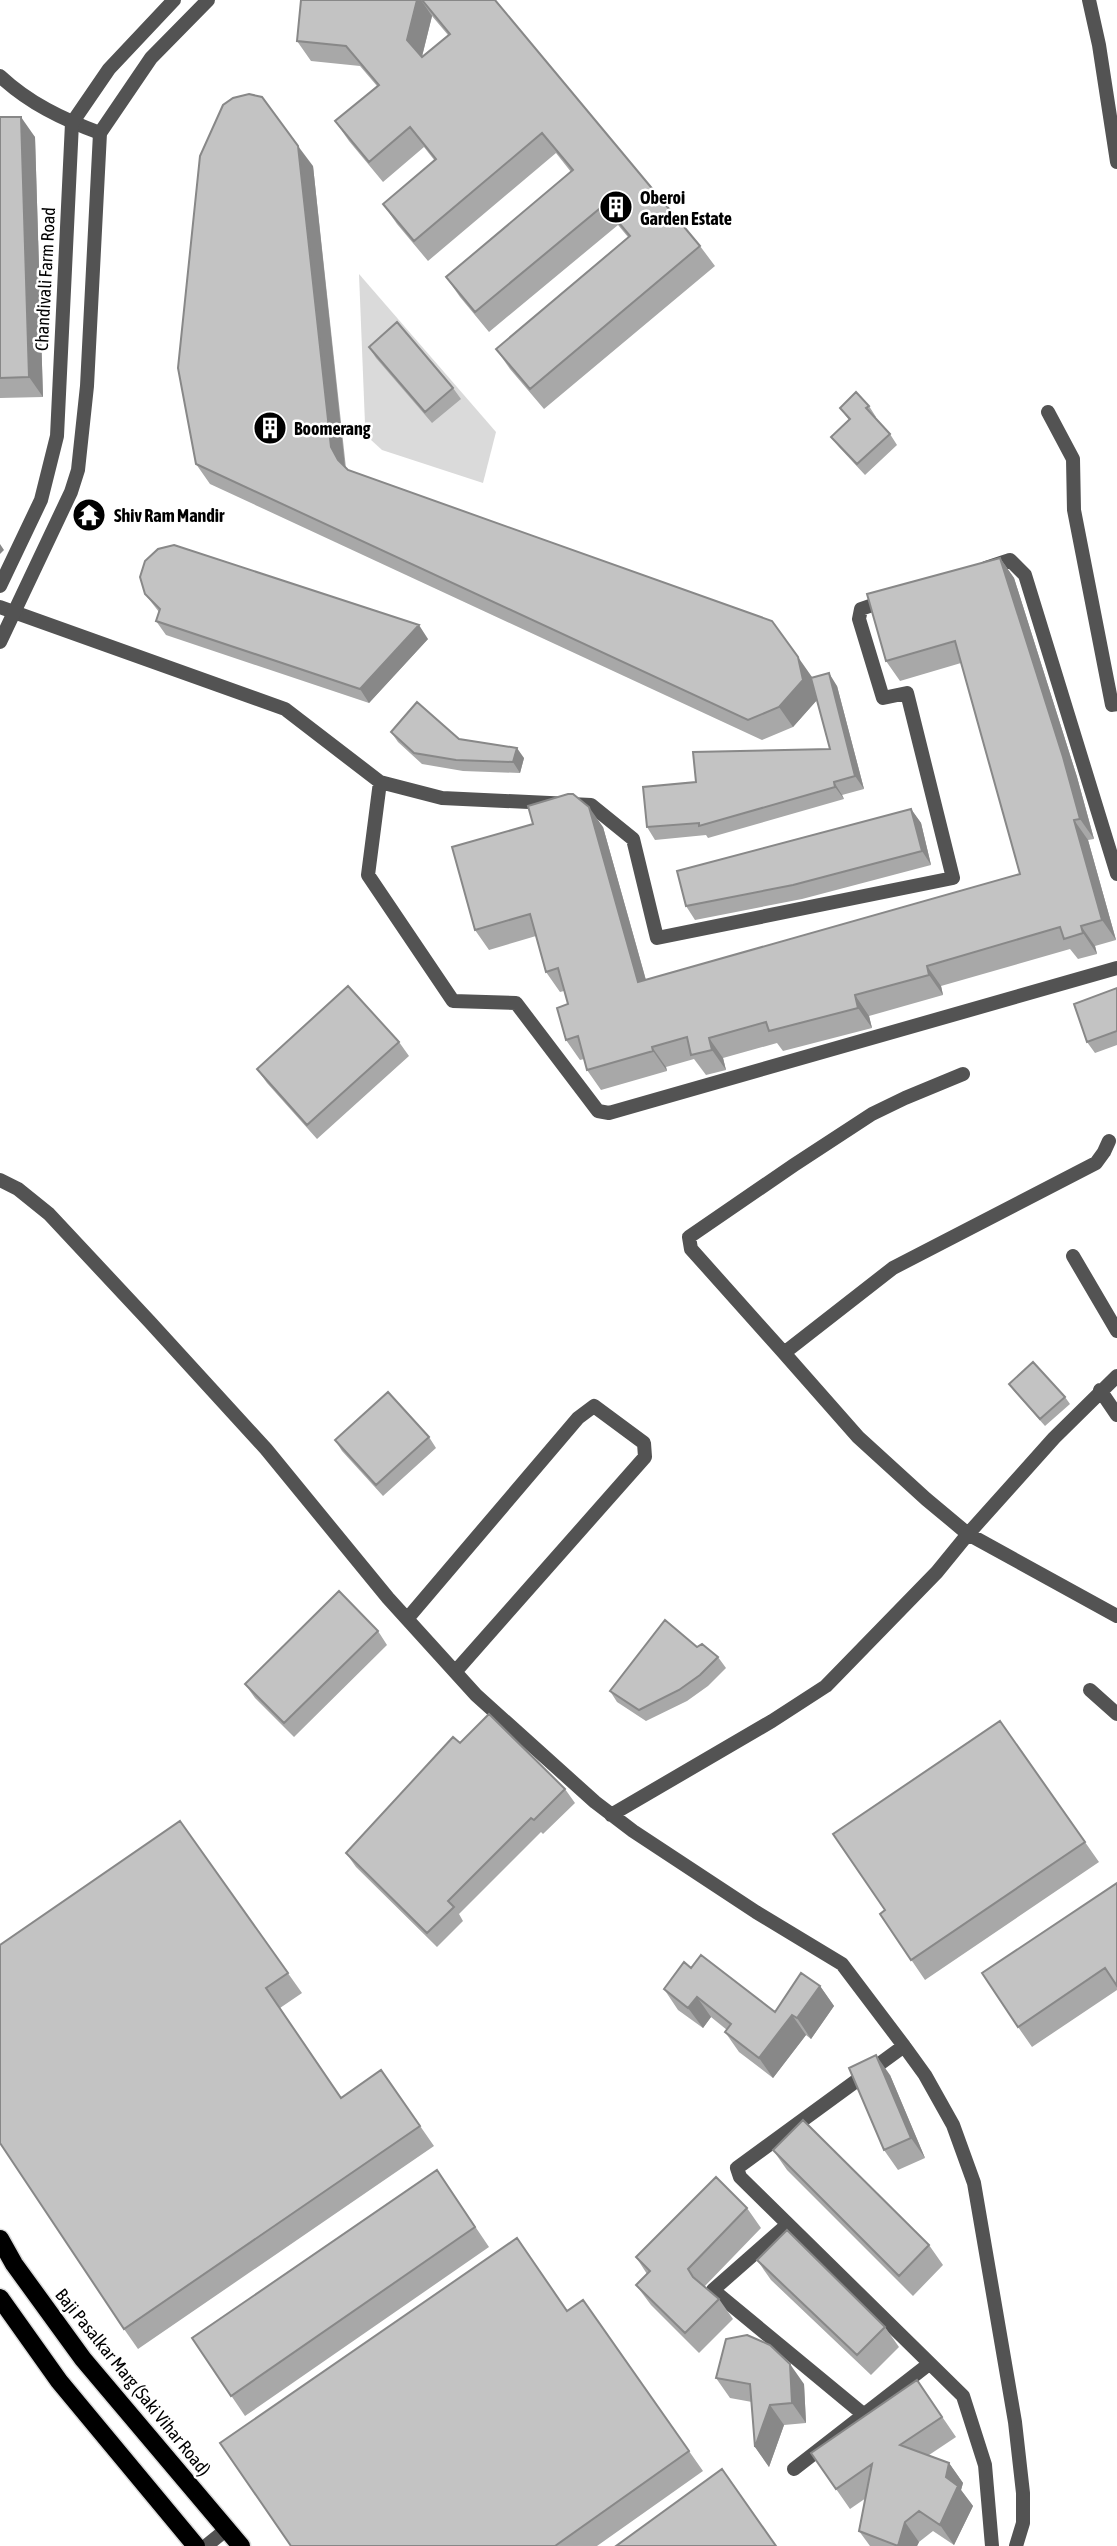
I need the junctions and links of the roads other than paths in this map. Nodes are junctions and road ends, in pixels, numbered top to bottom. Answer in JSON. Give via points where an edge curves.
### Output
{"nodes":[{"id":1,"x":174,"y":0,"type":"edge"},
{"id":2,"x":208,"y":0,"type":"edge"},
{"id":3,"x":1089,"y":0,"type":"edge"},
{"id":4,"x":0,"y":76,"type":"edge"},
{"id":5,"x":72,"y":123,"type":"junction"},
{"id":6,"x":100,"y":133,"type":"junction"},
{"id":7,"x":1117,"y":162,"type":"edge"},
{"id":8,"x":1048,"y":412,"type":"dead end"},
{"id":9,"x":972,"y":572,"type":"edge"},
{"id":10,"x":0,"y":586,"type":"edge"},
{"id":11,"x":896,"y":597,"type":"edge"},
{"id":12,"x":0,"y":607,"type":"edge"},
{"id":13,"x":14,"y":613,"type":"junction"},
{"id":14,"x":0,"y":642,"type":"edge"},
{"id":15,"x":1117,"y":704,"type":"edge"},
{"id":16,"x":380,"y":782,"type":"junction"},
{"id":17,"x":1117,"y":874,"type":"edge"},
{"id":18,"x":1117,"y":968,"type":"edge"},
{"id":19,"x":963,"y":1074,"type":"dead end"},
{"id":20,"x":1109,"y":1141,"type":"dead end"},
{"id":21,"x":0,"y":1180,"type":"edge"},
{"id":22,"x":1073,"y":1256,"type":"dead end"},
{"id":23,"x":1117,"y":1331,"type":"edge"},
{"id":24,"x":784,"y":1353,"type":"junction"},
{"id":25,"x":1117,"y":1376,"type":"edge"},
{"id":26,"x":1100,"y":1390,"type":"junction"},
{"id":27,"x":1117,"y":1415,"type":"edge"},
{"id":28,"x":968,"y":1534,"type":"junction"},
{"id":29,"x":1117,"y":1616,"type":"edge"},
{"id":30,"x":407,"y":1619,"type":"junction"},
{"id":31,"x":455,"y":1672,"type":"junction"},
{"id":32,"x":1090,"y":1690,"type":"dead end"},
{"id":33,"x":1117,"y":1714,"type":"edge"},
{"id":34,"x":611,"y":1815,"type":"junction"},
{"id":35,"x":904,"y":2046,"type":"junction"},
{"id":36,"x":788,"y":2224,"type":"junction"},
{"id":37,"x":0,"y":2239,"type":"edge"},
{"id":38,"x":0,"y":2298,"type":"edge"},
{"id":39,"x":929,"y":2364,"type":"junction"},
{"id":40,"x":863,"y":2414,"type":"junction"},
{"id":41,"x":794,"y":2469,"type":"dead end"},
{"id":42,"x":227,"y":2529,"type":"junction"},
{"id":43,"x":196,"y":2546,"type":"edge"},
{"id":44,"x":206,"y":2546,"type":"edge"},
{"id":45,"x":240,"y":2546,"type":"edge"},
{"id":46,"x":992,"y":2546,"type":"edge"},
{"id":47,"x":1016,"y":2546,"type":"edge"}],
"edges":[{"from":1,"to":5,"type":"street","via":[[109,69]]},
{"from":2,"to":6,"type":"street","via":[[151,58]]},
{"from":3,"to":7,"type":"street"},
{"from":4,"to":5,"type":"street","via":[[21,96]]},
{"from":5,"to":6,"type":"street"},
{"from":5,"to":10,"type":"street","name":"Chandivali Farm Road","via":[[57,436],[41,500]]},
{"from":6,"to":13,"type":"street","via":[[87,386],[78,470]]},
{"from":8,"to":15,"type":"street","via":[[1073,458],[1074,510],[1112,705]]},
{"from":9,"to":17,"type":"street","via":[[1010,560],[1025,575]]},
{"from":11,"to":16,"type":"street","via":[[861,609],[859,620],[883,698],[907,693],[953,878],[657,938],[633,839],[591,805],[442,798]]},
{"from":12,"to":13,"type":"street"},
{"from":13,"to":14,"type":"street"},
{"from":13,"to":16,"type":"street","via":[[285,709]]},
{"from":16,"to":18,"type":"street","via":[[368,874],[453,1000],[516,1003],[598,1111],[609,1113]]},
{"from":19,"to":24,"type":"street","via":[[873,1114],[689,1237],[691,1249]]},
{"from":20,"to":24,"type":"street","via":[[1096,1163],[893,1268]]},
{"from":21,"to":30,"type":"street","via":[[49,1214],[149,1321],[266,1449]]},
{"from":22,"to":23,"type":"street"},
{"from":24,"to":28,"type":"street","via":[[858,1437]]},
{"from":25,"to":26,"type":"street"},
{"from":26,"to":27,"type":"street"},
{"from":26,"to":28,"type":"street"},
{"from":28,"to":29,"type":"street"},
{"from":28,"to":34,"type":"street","via":[[826,1686]]},
{"from":30,"to":31,"type":"street"},
{"from":30,"to":31,"type":"street","via":[[578,1418],[594,1406],[644,1443],[645,1457]]},
{"from":31,"to":34,"type":"street"},
{"from":32,"to":33,"type":"street"},
{"from":34,"to":35,"type":"street","via":[[842,1964]]},
{"from":35,"to":36,"type":"street","via":[[737,2168],[740,2177]]},
{"from":35,"to":47,"type":"street","via":[[953,2125],[974,2183],[1016,2422],[1023,2523]]},
{"from":36,"to":39,"type":"street"},
{"from":36,"to":40,"type":"street","via":[[713,2290]]},
{"from":37,"to":42,"type":"main road","name":"Baji Pasalkar Marg (Saki Vihar Road)","via":[[83,2359]]},
{"from":38,"to":43,"type":"main road","via":[[59,2381]]},
{"from":39,"to":40,"type":"street"},
{"from":39,"to":46,"type":"street","via":[[963,2396],[985,2465]]},
{"from":40,"to":41,"type":"street"},
{"from":42,"to":44,"type":"street"},
{"from":42,"to":45,"type":"main road","name":"Baji Pasalkar Marg (Saki Vihar Road)"}]}
